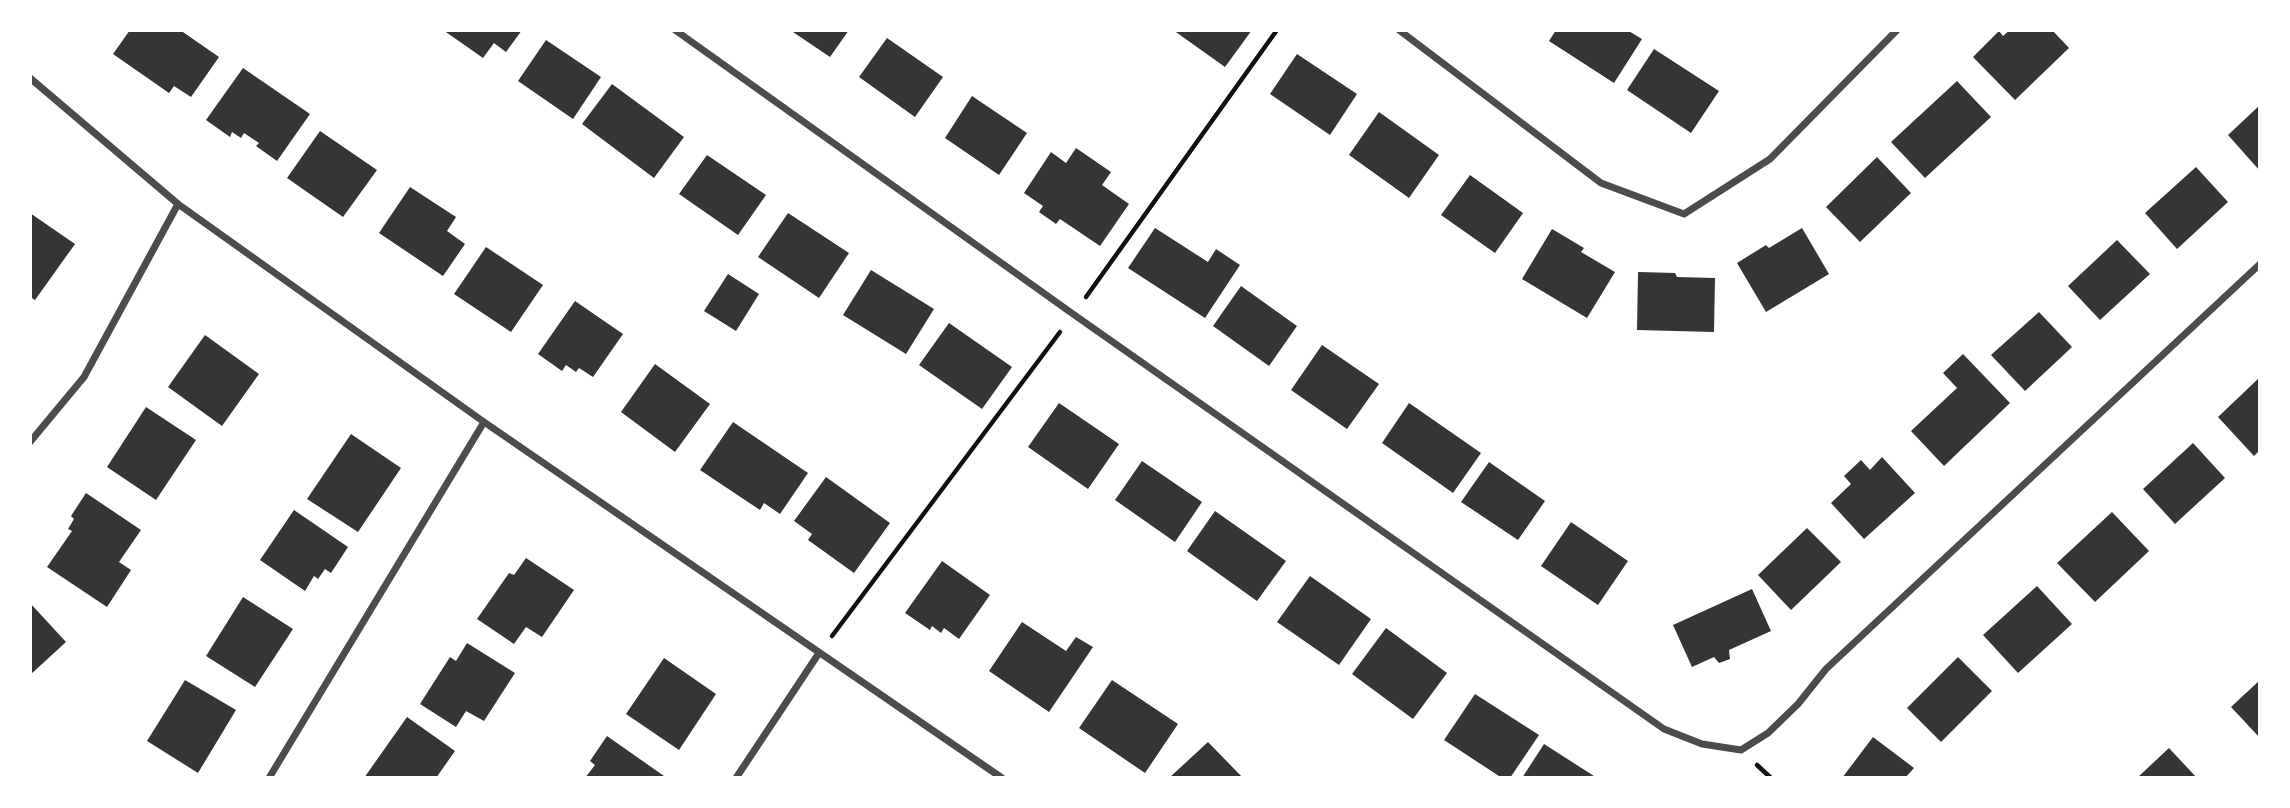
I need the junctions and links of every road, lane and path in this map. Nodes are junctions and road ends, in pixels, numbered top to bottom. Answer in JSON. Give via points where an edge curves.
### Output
{"nodes":[{"id":1,"x":675,"y":30,"type":"edge"},
{"id":2,"x":1277,"y":30,"type":"edge"},
{"id":3,"x":1399,"y":30,"type":"edge"},
{"id":4,"x":1897,"y":30,"type":"edge"},
{"id":5,"x":30,"y":78,"type":"edge"},
{"id":6,"x":178,"y":204,"type":"junction"},
{"id":7,"x":2260,"y":264,"type":"edge"},
{"id":8,"x":1073,"y":314,"type":"junction"},
{"id":9,"x":484,"y":422,"type":"junction"},
{"id":10,"x":30,"y":442,"type":"edge"},
{"id":11,"x":819,"y":653,"type":"junction"},
{"id":12,"x":269,"y":778,"type":"edge"},
{"id":13,"x":736,"y":778,"type":"edge"},
{"id":14,"x":1002,"y":778,"type":"edge"}],
"edges":[{"from":1,"to":8,"type":"street"},
{"from":2,"to":8,"type":"path"},
{"from":3,"to":4,"type":"street","via":[[1601,183],[1684,214],[1770,159]]},
{"from":5,"to":6,"type":"street"},
{"from":6,"to":9,"type":"street"},
{"from":6,"to":10,"type":"street","via":[[84,377]]},
{"from":7,"to":8,"type":"street","via":[[1826,669],[1768,733],[1741,750],[1702,744],[1664,729]]},
{"from":8,"to":11,"type":"path"},
{"from":9,"to":11,"type":"street"},
{"from":9,"to":12,"type":"street"},
{"from":11,"to":13,"type":"street"},
{"from":11,"to":14,"type":"street"}]}
